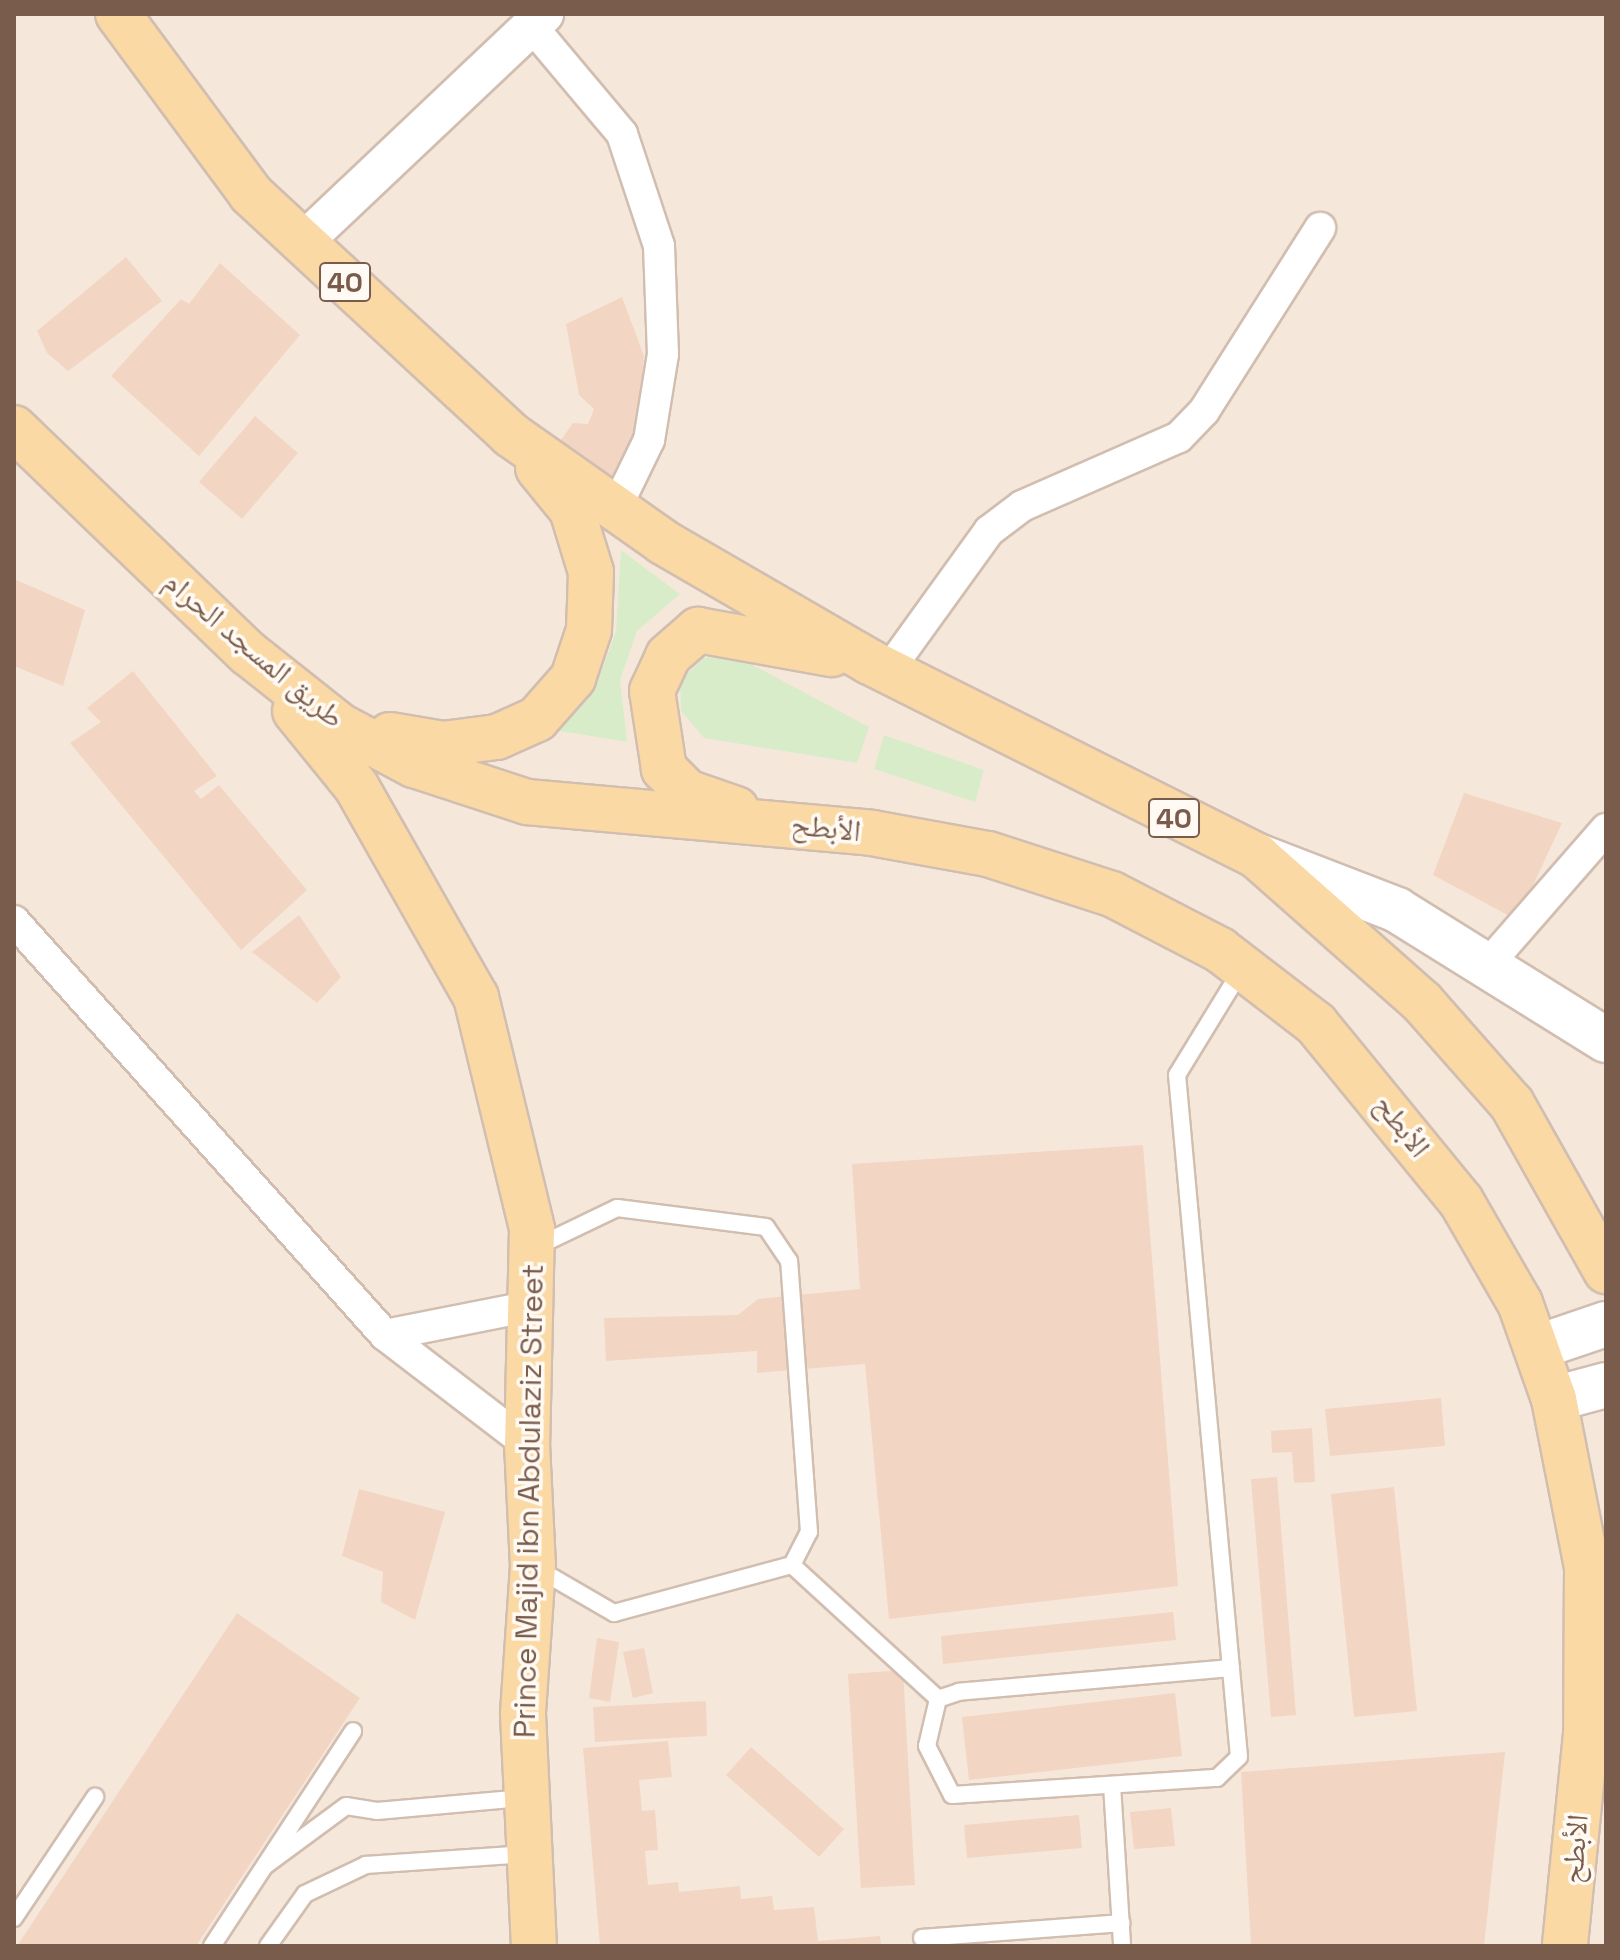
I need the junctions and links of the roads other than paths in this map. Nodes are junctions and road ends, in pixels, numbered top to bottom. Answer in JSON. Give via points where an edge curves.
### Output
{"nodes":[{"id":1,"x":130,"y":19,"type":"edge"},
{"id":2,"x":539,"y":22,"type":"edge"},
{"id":3,"x":1320,"y":228,"type":"dead end"},
{"id":4,"x":303,"y":242,"type":"junction"},
{"id":5,"x":14,"y":428,"type":"edge"},
{"id":6,"x":511,"y":435,"type":"junction"},
{"id":7,"x":616,"y":508,"type":"junction"},
{"id":8,"x":248,"y":653,"type":"junction"},
{"id":9,"x":879,"y":666,"type":"junction"},
{"id":10,"x":340,"y":726,"type":"junction"},
{"id":11,"x":632,"y":814,"type":"joint"},
{"id":12,"x":776,"y":822,"type":"junction"},
{"id":13,"x":1606,"y":829,"type":"edge"},
{"id":14,"x":1257,"y":856,"type":"junction"},
{"id":15,"x":14,"y":921,"type":"edge"},
{"id":16,"x":1489,"y":963,"type":"junction"},
{"id":17,"x":1242,"y":967,"type":"junction"},
{"id":18,"x":1606,"y":1040,"type":"edge"},
{"id":19,"x":534,"y":1249,"type":"junction"},
{"id":20,"x":1606,"y":1271,"type":"edge"},
{"id":21,"x":532,"y":1306,"type":"junction"},
{"id":22,"x":1606,"y":1324,"type":"edge"},
{"id":23,"x":385,"y":1335,"type":"junction"},
{"id":24,"x":1538,"y":1347,"type":"junction"},
{"id":25,"x":1606,"y":1385,"type":"edge"},
{"id":26,"x":1554,"y":1399,"type":"junction"},
{"id":27,"x":527,"y":1444,"type":"junction"},
{"id":28,"x":792,"y":1565,"type":"junction"},
{"id":29,"x":533,"y":1566,"type":"junction"},
{"id":30,"x":1231,"y":1668,"type":"junction"},
{"id":31,"x":938,"y":1699,"type":"junction"},
{"id":32,"x":353,"y":1731,"type":"dead end"},
{"id":33,"x":1112,"y":1785,"type":"junction"},
{"id":34,"x":95,"y":1797,"type":"dead end"},
{"id":35,"x":526,"y":1798,"type":"junction"},
{"id":36,"x":527,"y":1854,"type":"junction"},
{"id":37,"x":266,"y":1865,"type":"junction"},
{"id":38,"x":14,"y":1918,"type":"edge"},
{"id":39,"x":1121,"y":1923,"type":"junction"},
{"id":40,"x":922,"y":1938,"type":"dead end"},
{"id":41,"x":212,"y":1946,"type":"edge"},
{"id":42,"x":268,"y":1946,"type":"edge"},
{"id":43,"x":534,"y":1946,"type":"edge"},
{"id":44,"x":1122,"y":1946,"type":"edge"},
{"id":45,"x":1565,"y":1946,"type":"edge"}],
"edges":[{"from":1,"to":4,"type":"main road","number":"40","via":[[251,194]]},
{"from":2,"to":4,"type":"street"},
{"from":2,"to":7,"type":"street","via":[[622,134],[659,246],[663,354],[651,425]]},
{"from":3,"to":9,"type":"street","via":[[1204,411],[1179,437],[1022,506],[989,531]]},
{"from":4,"to":6,"type":"main road","number":"40"},
{"from":5,"to":8,"type":"main road","name":"طريق المسجد الحرام"},
{"from":6,"to":7,"type":"main road","number":"40"},
{"from":6,"to":10,"type":"main road","via":[[572,510],[591,572],[589,630],[573,678],[537,719],[497,737],[443,744]]},
{"from":7,"to":9,"type":"main road","number":"40"},
{"from":8,"to":10,"type":"main road","name":"طريق المسجد الحرام"},
{"from":8,"to":19,"type":"main road","name":"Prince Majid ibn Abdulaziz Street","via":[[356,786],[476,997]]},
{"from":9,"to":12,"type":"main road","via":[[698,630],[668,656],[652,691],[664,769],[687,792]]},
{"from":9,"to":14,"type":"main road","number":"40"},
{"from":10,"to":11,"type":"main road","name":"طريق المسجد الحرام","via":[[414,765],[527,802]]},
{"from":11,"to":12,"type":"main road","name":"الأبطح"},
{"from":12,"to":17,"type":"main road","name":"الأبطح","via":[[988,854],[1112,894]]},
{"from":13,"to":16,"type":"street"},
{"from":14,"to":16,"type":"main road","via":[[1397,910]]},
{"from":14,"to":20,"type":"main road","number":"40","via":[[1422,1002],[1512,1104]]},
{"from":15,"to":23,"type":"street"},
{"from":16,"to":18,"type":"main road"},
{"from":17,"to":24,"type":"main road","name":"الأبطح","via":[[1316,1024],[1396,1116],[1461,1201]]},
{"from":17,"to":30,"type":"lane","via":[[1177,1075]]},
{"from":19,"to":21,"type":"main road","name":"Prince Majid ibn Abdulaziz Street"},
{"from":19,"to":28,"type":"lane","via":[[617,1208],[766,1227],[789,1261],[794,1325],[809,1532]]},
{"from":21,"to":23,"type":"street"},
{"from":21,"to":27,"type":"main road","name":"Prince Majid ibn Abdulaziz Street"},
{"from":22,"to":24,"type":"main road"},
{"from":23,"to":27,"type":"street"},
{"from":24,"to":26,"type":"main road","name":"الأبطح"},
{"from":25,"to":26,"type":"main road"},
{"from":26,"to":45,"type":"main road","name":"الأبطح","via":[[1587,1567],[1586,1734]]},
{"from":27,"to":29,"type":"main road","name":"Prince Majid ibn Abdulaziz Street"},
{"from":28,"to":29,"type":"lane","via":[[614,1613]]},
{"from":28,"to":31,"type":"lane"},
{"from":29,"to":35,"type":"main road","name":"Prince Majid ibn Abdulaziz Street"},
{"from":30,"to":31,"type":"lane"},
{"from":30,"to":33,"type":"lane","via":[[1239,1757],[1217,1778]]},
{"from":31,"to":33,"type":"lane","via":[[927,1746],[952,1795]]},
{"from":32,"to":37,"type":"lane"},
{"from":33,"to":39,"type":"lane"},
{"from":34,"to":38,"type":"lane"},
{"from":35,"to":36,"type":"main road","name":"Prince Majid ibn Abdulaziz Street"},
{"from":35,"to":37,"type":"lane","via":[[377,1811],[346,1806]]},
{"from":36,"to":42,"type":"lane","via":[[366,1865],[305,1894]]},
{"from":36,"to":43,"type":"main road","name":"Prince Majid ibn Abdulaziz Street"},
{"from":37,"to":41,"type":"lane"},
{"from":39,"to":40,"type":"lane"},
{"from":39,"to":44,"type":"lane"}]}
